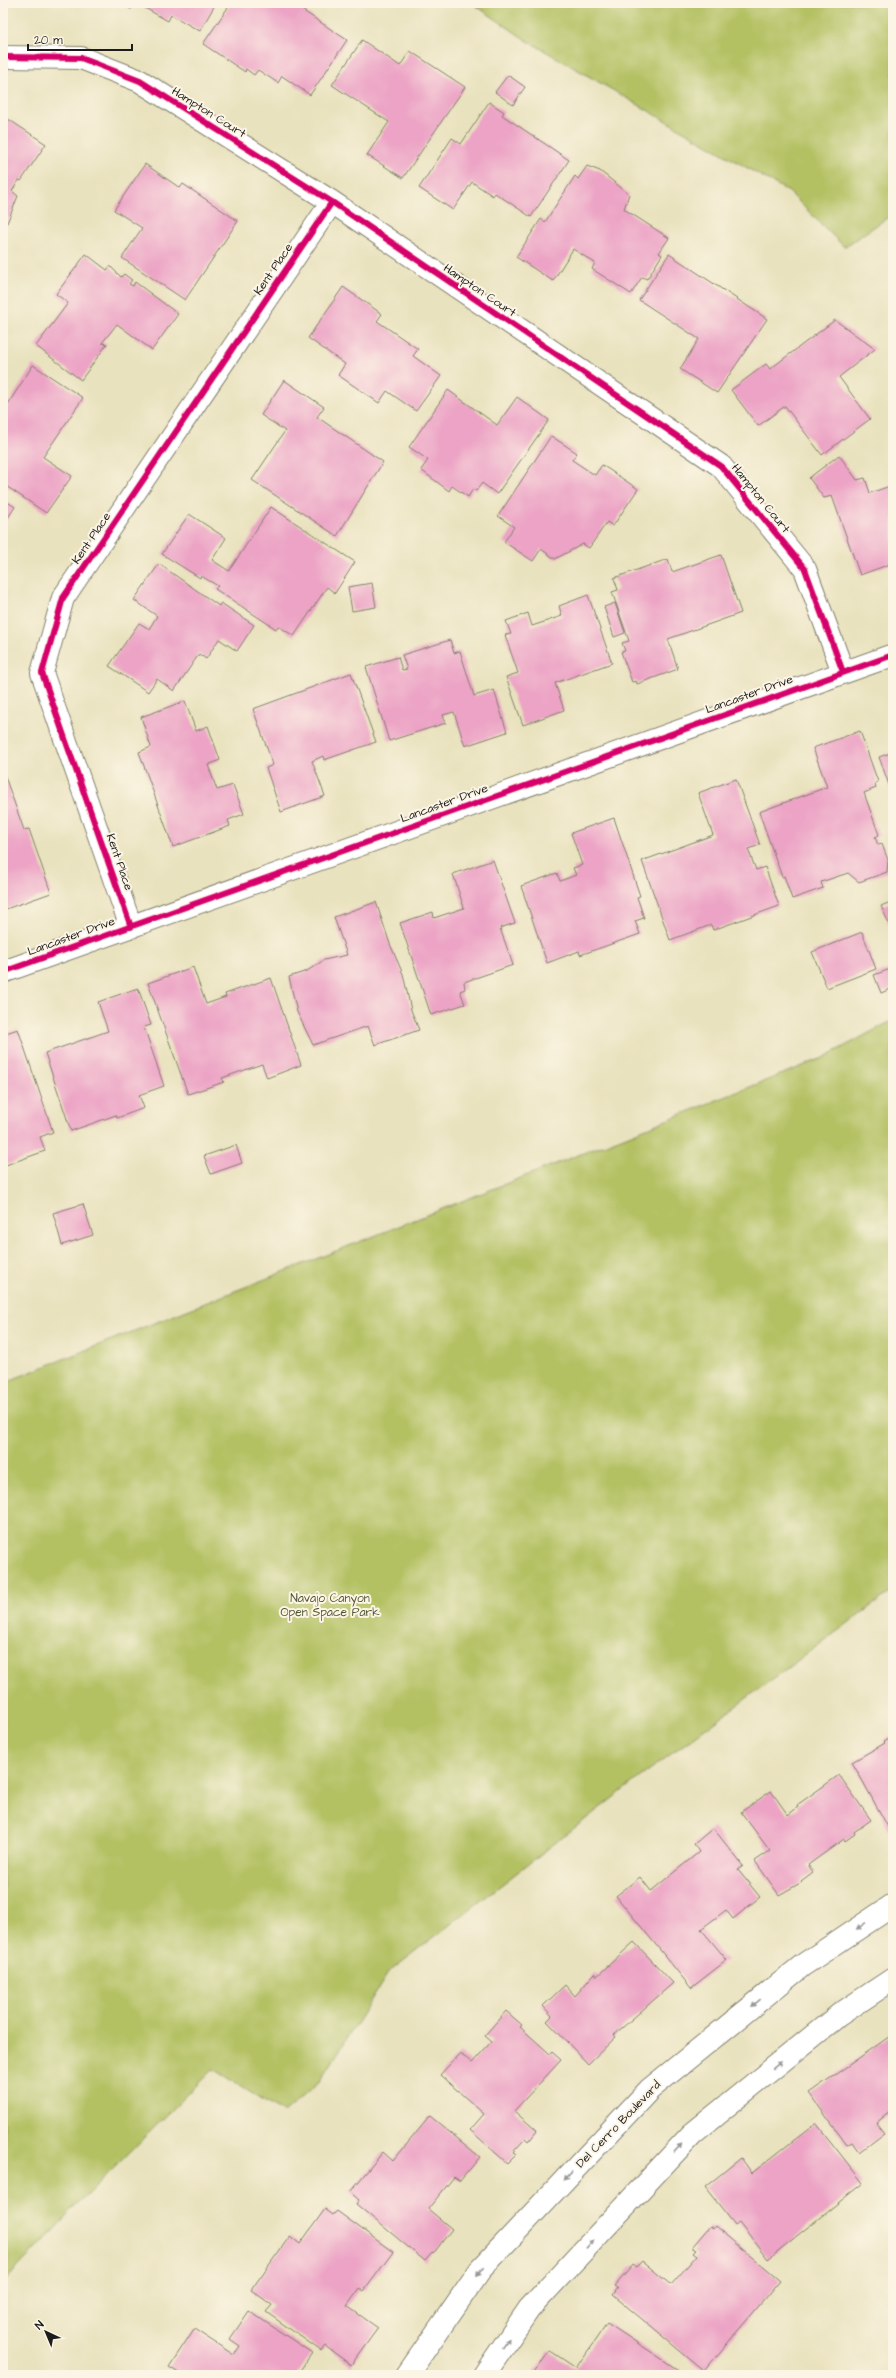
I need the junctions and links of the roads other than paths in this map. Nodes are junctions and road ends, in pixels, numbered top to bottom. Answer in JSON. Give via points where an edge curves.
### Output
{"nodes":[{"id":1,"x":3,"y":57,"type":"edge"},
{"id":2,"x":332,"y":202,"type":"junction"},
{"id":3,"x":893,"y":655,"type":"edge"},
{"id":4,"x":843,"y":672,"type":"junction"},
{"id":5,"x":131,"y":927,"type":"junction"},
{"id":6,"x":3,"y":972,"type":"edge"},
{"id":7,"x":893,"y":1905,"type":"edge"},
{"id":8,"x":893,"y":1979,"type":"edge"},
{"id":9,"x":407,"y":2375,"type":"edge"},
{"id":10,"x":484,"y":2375,"type":"edge"}],
"edges":[{"from":1,"to":2,"type":"street","name":"Hampton Court","via":[[81,58],[140,81]]},
{"from":2,"to":4,"type":"street","name":"Hampton Court","via":[[721,466],[805,569]]},
{"from":2,"to":5,"type":"street","name":"Kent Place","via":[[63,598],[42,673]]},
{"from":3,"to":4,"type":"street","name":"Lancaster Drive"},
{"from":4,"to":5,"type":"street","name":"Lancaster Drive"},
{"from":5,"to":6,"type":"street","name":"Lancaster Drive"},
{"from":7,"to":9,"type":"street","name":"Del Cerro Boulevard","one_way":true,"via":[[803,1965],[650,2089],[480,2270]]},
{"from":10,"to":8,"type":"street","one_way":true,"via":[[529,2309],[692,2134],[839,2015]]}]}
